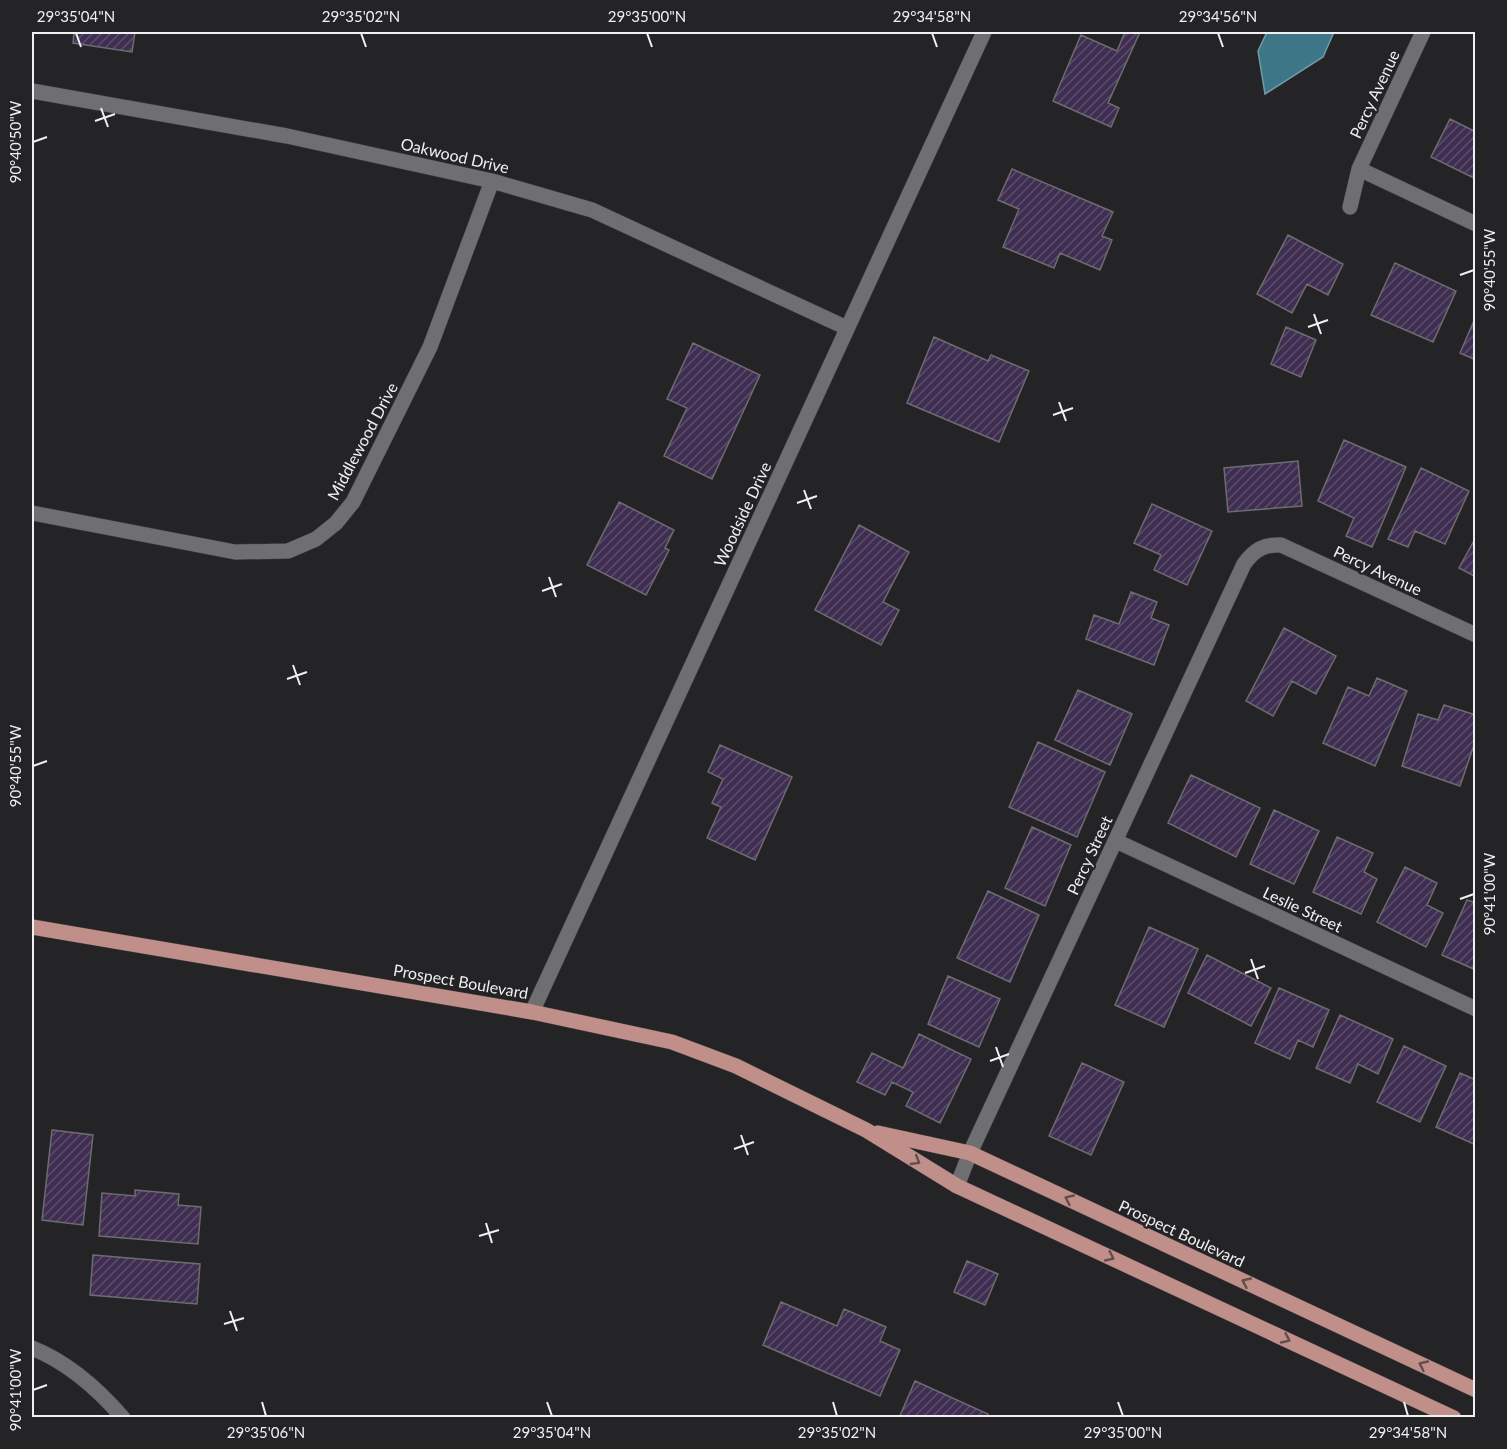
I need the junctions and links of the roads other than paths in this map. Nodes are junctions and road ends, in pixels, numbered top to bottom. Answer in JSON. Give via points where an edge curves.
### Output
{"nodes":[{"id":1,"x":984,"y":32,"type":"edge"},
{"id":2,"x":1423,"y":32,"type":"edge"},
{"id":3,"x":32,"y":92,"type":"edge"},
{"id":4,"x":1359,"y":169,"type":"junction"},
{"id":5,"x":492,"y":181,"type":"junction"},
{"id":6,"x":1350,"y":207,"type":"dead end"},
{"id":7,"x":1476,"y":224,"type":"edge"},
{"id":8,"x":847,"y":328,"type":"junction"},
{"id":9,"x":32,"y":513,"type":"edge"},
{"id":10,"x":1263,"y":546,"type":"joint"},
{"id":11,"x":1476,"y":635,"type":"edge"},
{"id":12,"x":1116,"y":841,"type":"junction"},
{"id":13,"x":32,"y":927,"type":"edge"},
{"id":14,"x":1476,"y":1009,"type":"edge"},
{"id":15,"x":532,"y":1012,"type":"junction"},
{"id":16,"x":867,"y":1130,"type":"junction"},
{"id":17,"x":970,"y":1153,"type":"junction"},
{"id":18,"x":957,"y":1186,"type":"junction"},
{"id":19,"x":32,"y":1348,"type":"edge"},
{"id":20,"x":1476,"y":1390,"type":"edge"},
{"id":21,"x":123,"y":1418,"type":"edge"},
{"id":22,"x":1454,"y":1418,"type":"edge"}],
"edges":[{"from":1,"to":8,"type":"street","name":"Woodside Drive"},
{"from":2,"to":4,"type":"street","name":"Percy Avenue"},
{"from":3,"to":5,"type":"street","name":"Oakwood Drive","via":[[286,136]]},
{"from":4,"to":6,"type":"street","name":"Percy Avenue"},
{"from":4,"to":7,"type":"street"},
{"from":5,"to":8,"type":"street","name":"Oakwood Drive","via":[[592,210]]},
{"from":5,"to":9,"type":"street","name":"Middlewood Drive","via":[[425,357],[353,502],[336,523],[316,538],[288,550],[235,552]]},
{"from":8,"to":15,"type":"street","name":"Woodside Drive"},
{"from":10,"to":11,"type":"street","name":"Percy Avenue","via":[[1281,545]]},
{"from":10,"to":12,"type":"street","name":"Percy Street","via":[[1244,564]]},
{"from":12,"to":14,"type":"street","name":"Leslie Street"},
{"from":12,"to":17,"type":"street","name":"Percy Street"},
{"from":13,"to":15,"type":"main road","name":"Prospect Boulevard"},
{"from":15,"to":16,"type":"main road","name":"Prospect Boulevard","via":[[672,1042],[736,1065]]},
{"from":16,"to":17,"type":"main road","name":"Prospect Boulevard"},
{"from":16,"to":18,"type":"main road","name":"Prospect Boulevard","one_way":true},
{"from":17,"to":18,"type":"street","name":"Percy Street"},
{"from":20,"to":17,"type":"main road","name":"Prospect Boulevard","one_way":true},
{"from":18,"to":22,"type":"main road","name":"Prospect Boulevard","one_way":true},
{"from":19,"to":21,"type":"street","via":[[95,1388]]}]}
